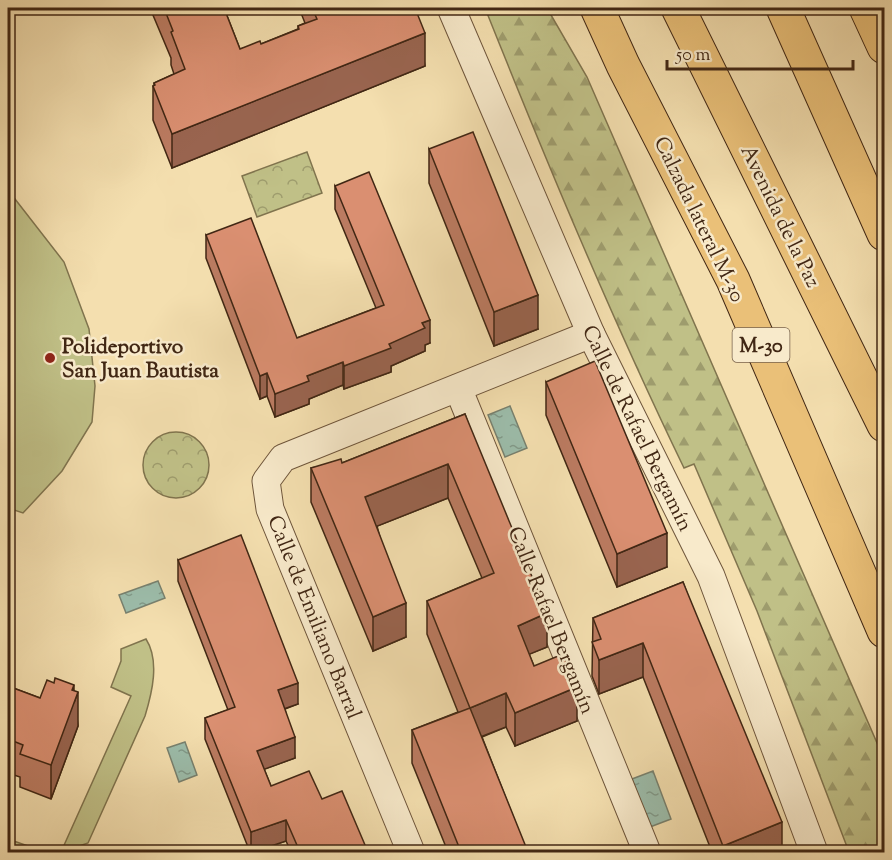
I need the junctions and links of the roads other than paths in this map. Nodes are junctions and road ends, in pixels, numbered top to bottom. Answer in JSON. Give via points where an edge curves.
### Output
{"nodes":[{"id":1,"x":451,"y":8,"type":"edge"},
{"id":2,"x":586,"y":8,"type":"edge"},
{"id":3,"x":597,"y":8,"type":"edge"},
{"id":4,"x":678,"y":8,"type":"edge"},
{"id":5,"x":783,"y":8,"type":"edge"},
{"id":6,"x":866,"y":8,"type":"edge"},
{"id":7,"x":885,"y":47,"type":"edge"},
{"id":8,"x":623,"y":65,"type":"junction"},
{"id":9,"x":885,"y":234,"type":"edge"},
{"id":10,"x":591,"y":334,"type":"junction"},
{"id":11,"x":458,"y":388,"type":"junction"},
{"id":12,"x":885,"y":425,"type":"edge"},
{"id":13,"x":885,"y":631,"type":"edge"},
{"id":14,"x":411,"y":852,"type":"edge"},
{"id":15,"x":646,"y":852,"type":"edge"},
{"id":16,"x":814,"y":852,"type":"edge"}],
"edges":[{"from":1,"to":10,"type":"street","name":"Calle de Rafael Bergamín"},
{"from":2,"to":8,"type":"highway"},
{"from":3,"to":8,"type":"highway","name":"Calzada lateral M-30","number":"M-30"},
{"from":4,"to":12,"type":"highway","name":"Avenida de la Paz"},
{"from":5,"to":9,"type":"highway"},
{"from":6,"to":7,"type":"highway"},
{"from":8,"to":13,"type":"highway","name":"Calzada lateral M-30","number":"M-30","via":[[733,280]]},
{"from":10,"to":11,"type":"street","name":"Calle de Emiliano Barral"},
{"from":10,"to":16,"type":"street","name":"Calle de Rafael Bergamín","via":[[711,576]]},
{"from":11,"to":14,"type":"street","name":"Calle de Emiliano Barral","via":[[283,458],[267,481],[270,509]]},
{"from":11,"to":15,"type":"street","name":"Calle Rafael Bergamín"}]}
